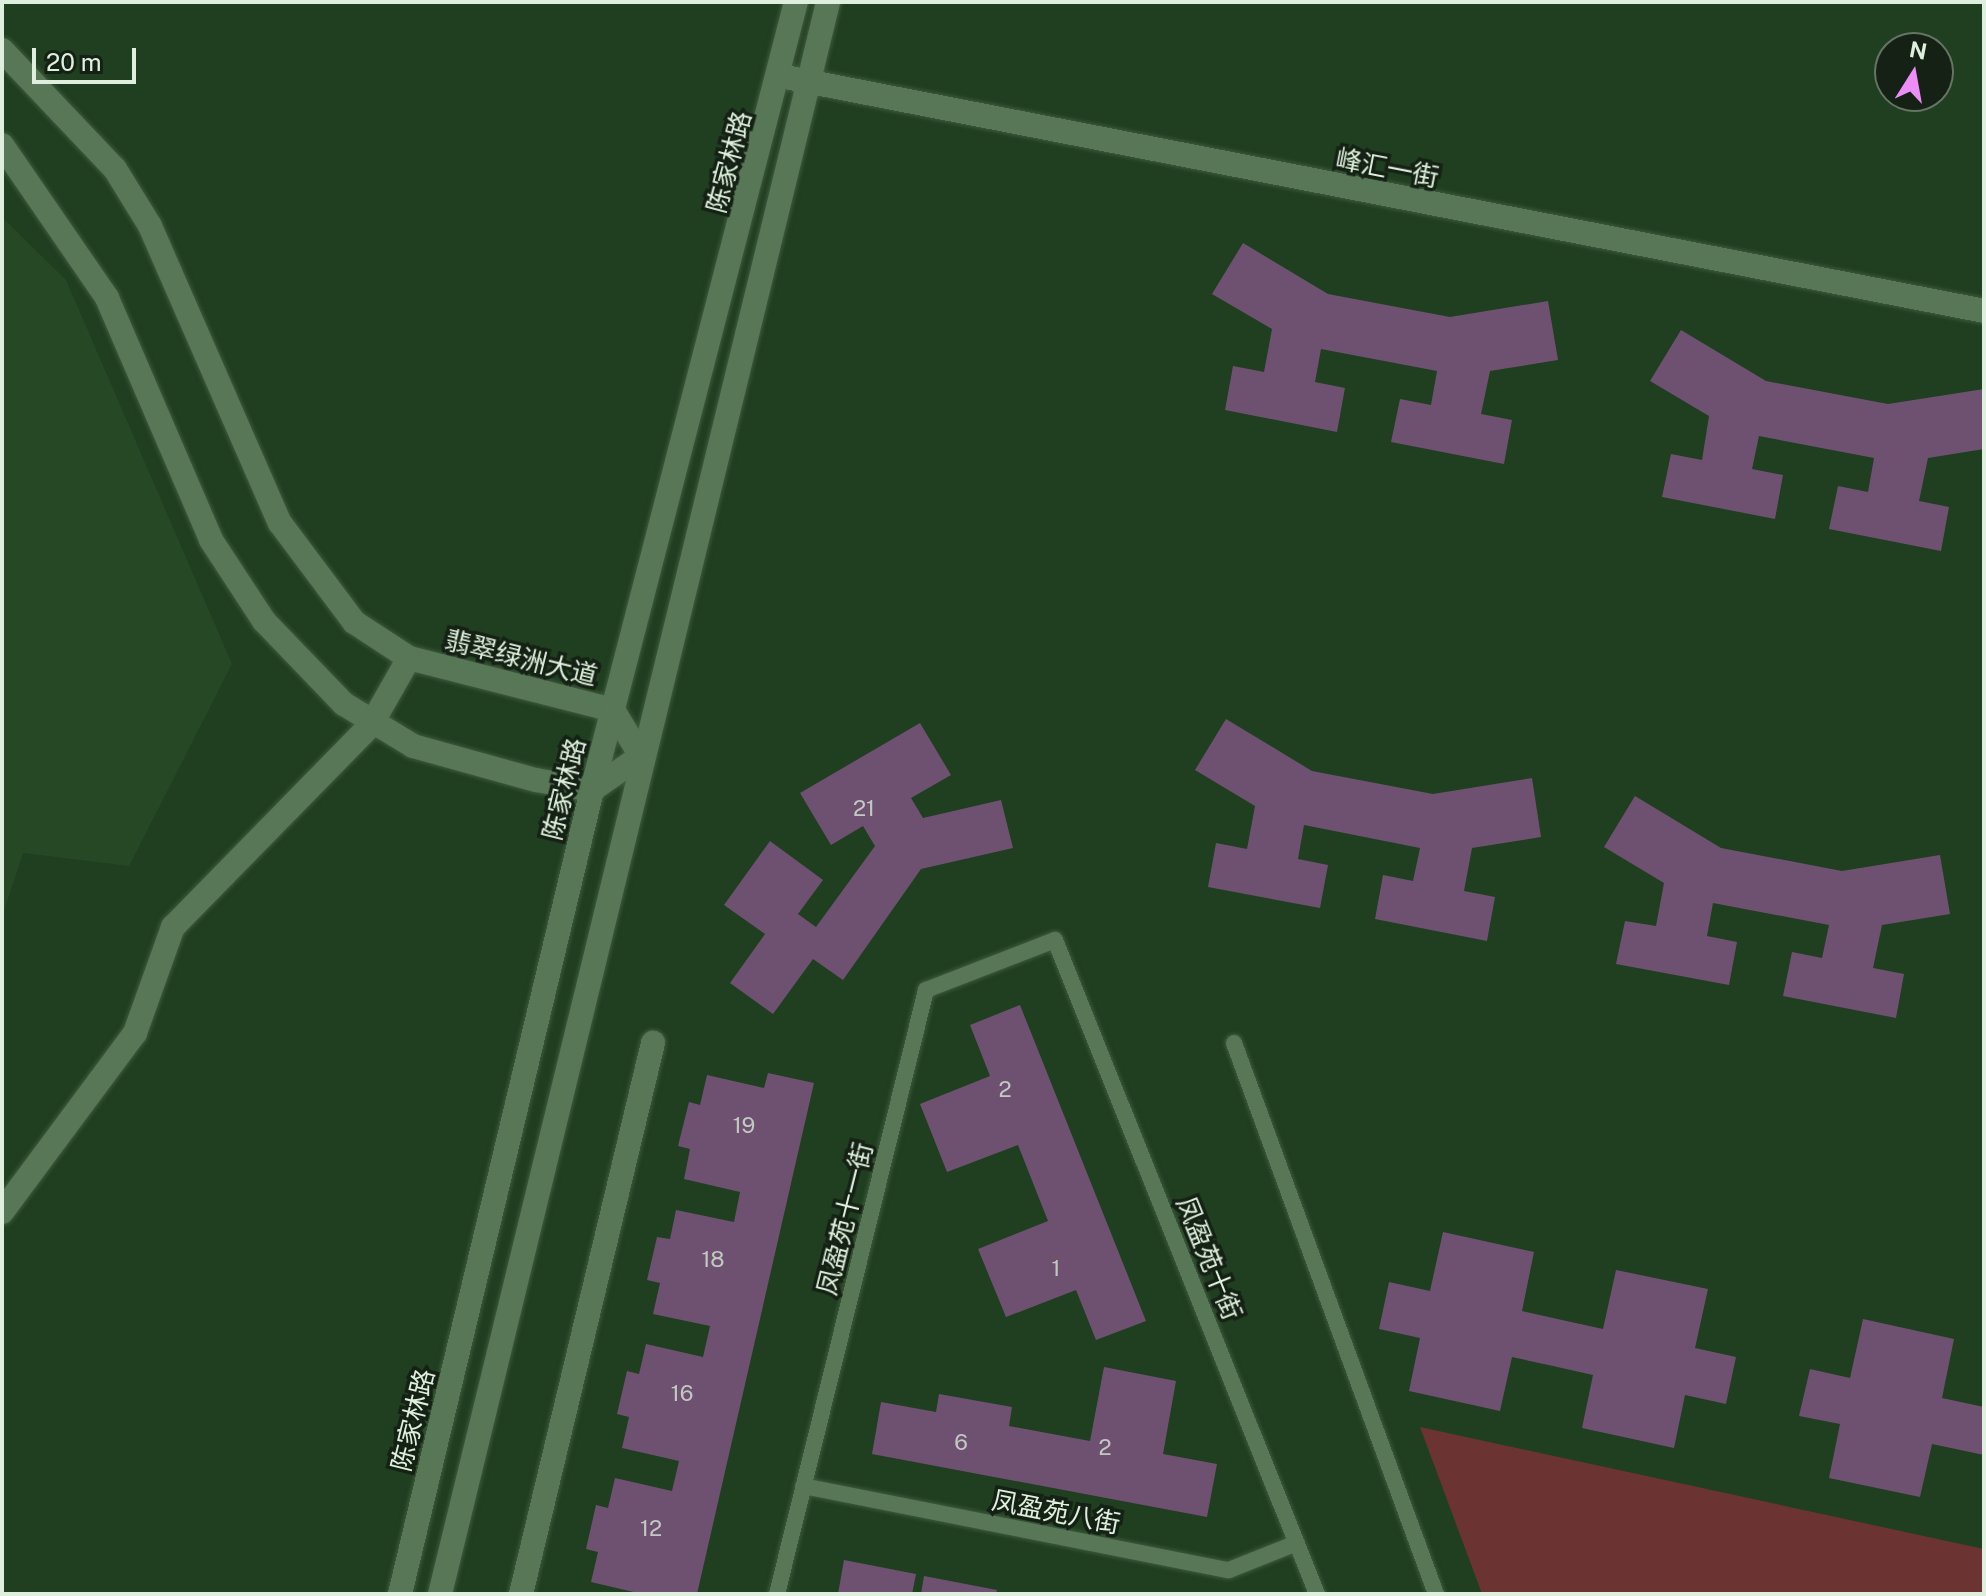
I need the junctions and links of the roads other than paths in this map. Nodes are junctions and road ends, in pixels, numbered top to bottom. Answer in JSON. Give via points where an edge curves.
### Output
{"nodes":[{"id":1,"x":827,"y":7,"type":"edge"},
{"id":2,"x":795,"y":8,"type":"edge"},
{"id":3,"x":2,"y":50,"type":"edge"},
{"id":4,"x":780,"y":76,"type":"junction"},
{"id":5,"x":810,"y":83,"type":"junction"},
{"id":6,"x":2,"y":145,"type":"edge"},
{"id":7,"x":1984,"y":311,"type":"edge"},
{"id":8,"x":409,"y":658,"type":"junction"},
{"id":9,"x":613,"y":710,"type":"junction"},
{"id":10,"x":371,"y":725,"type":"junction"},
{"id":11,"x":641,"y":756,"type":"junction"},
{"id":12,"x":592,"y":790,"type":"junction"},
{"id":13,"x":1055,"y":940,"type":"joint"},
{"id":14,"x":653,"y":1043,"type":"dead end"},
{"id":15,"x":1234,"y":1043,"type":"dead end"},
{"id":16,"x":2,"y":1212,"type":"edge"},
{"id":17,"x":803,"y":1486,"type":"junction"},
{"id":18,"x":1297,"y":1543,"type":"junction"},
{"id":19,"x":400,"y":1594,"type":"edge"},
{"id":20,"x":440,"y":1594,"type":"edge"},
{"id":21,"x":521,"y":1594,"type":"edge"},
{"id":22,"x":777,"y":1594,"type":"edge"},
{"id":23,"x":1317,"y":1594,"type":"edge"},
{"id":24,"x":1436,"y":1594,"type":"edge"}],
"edges":[{"from":1,"to":5,"type":"street"},
{"from":2,"to":4,"type":"street","name":"陈家林路"},
{"from":3,"to":8,"type":"street","name":"翡翠绿洲大道","via":[[115,169],[150,226],[258,476],[311,570],[354,622]]},
{"from":4,"to":5,"type":"street","name":"峰汇一街"},
{"from":4,"to":9,"type":"street","name":"陈家林路"},
{"from":5,"to":7,"type":"street","name":"峰汇一街"},
{"from":5,"to":11,"type":"street"},
{"from":6,"to":10,"type":"street","via":[[107,298],[211,540],[264,621]]},
{"from":8,"to":9,"type":"street","name":"翡翠绿洲大道"},
{"from":8,"to":10,"type":"street"},
{"from":9,"to":11,"type":"street","name":"翡翠绿洲大道"},
{"from":9,"to":12,"type":"street","name":"陈家林路"},
{"from":10,"to":12,"type":"street","via":[[413,746]]},
{"from":10,"to":16,"type":"street","via":[[173,927],[135,1033]]},
{"from":11,"to":12,"type":"street"},
{"from":11,"to":20,"type":"street"},
{"from":12,"to":19,"type":"street","name":"陈家林路"},
{"from":13,"to":17,"type":"lane","name":"凤盈苑十一街","via":[[926,990]]},
{"from":13,"to":18,"type":"lane","name":"凤盈苑十街"},
{"from":14,"to":21,"type":"street"},
{"from":15,"to":24,"type":"lane"},
{"from":17,"to":18,"type":"lane","name":"凤盈苑八街","via":[[1229,1570]]},
{"from":17,"to":22,"type":"lane","name":"凤盈苑十一街"},
{"from":18,"to":23,"type":"lane","name":"凤盈苑十街"}]}
